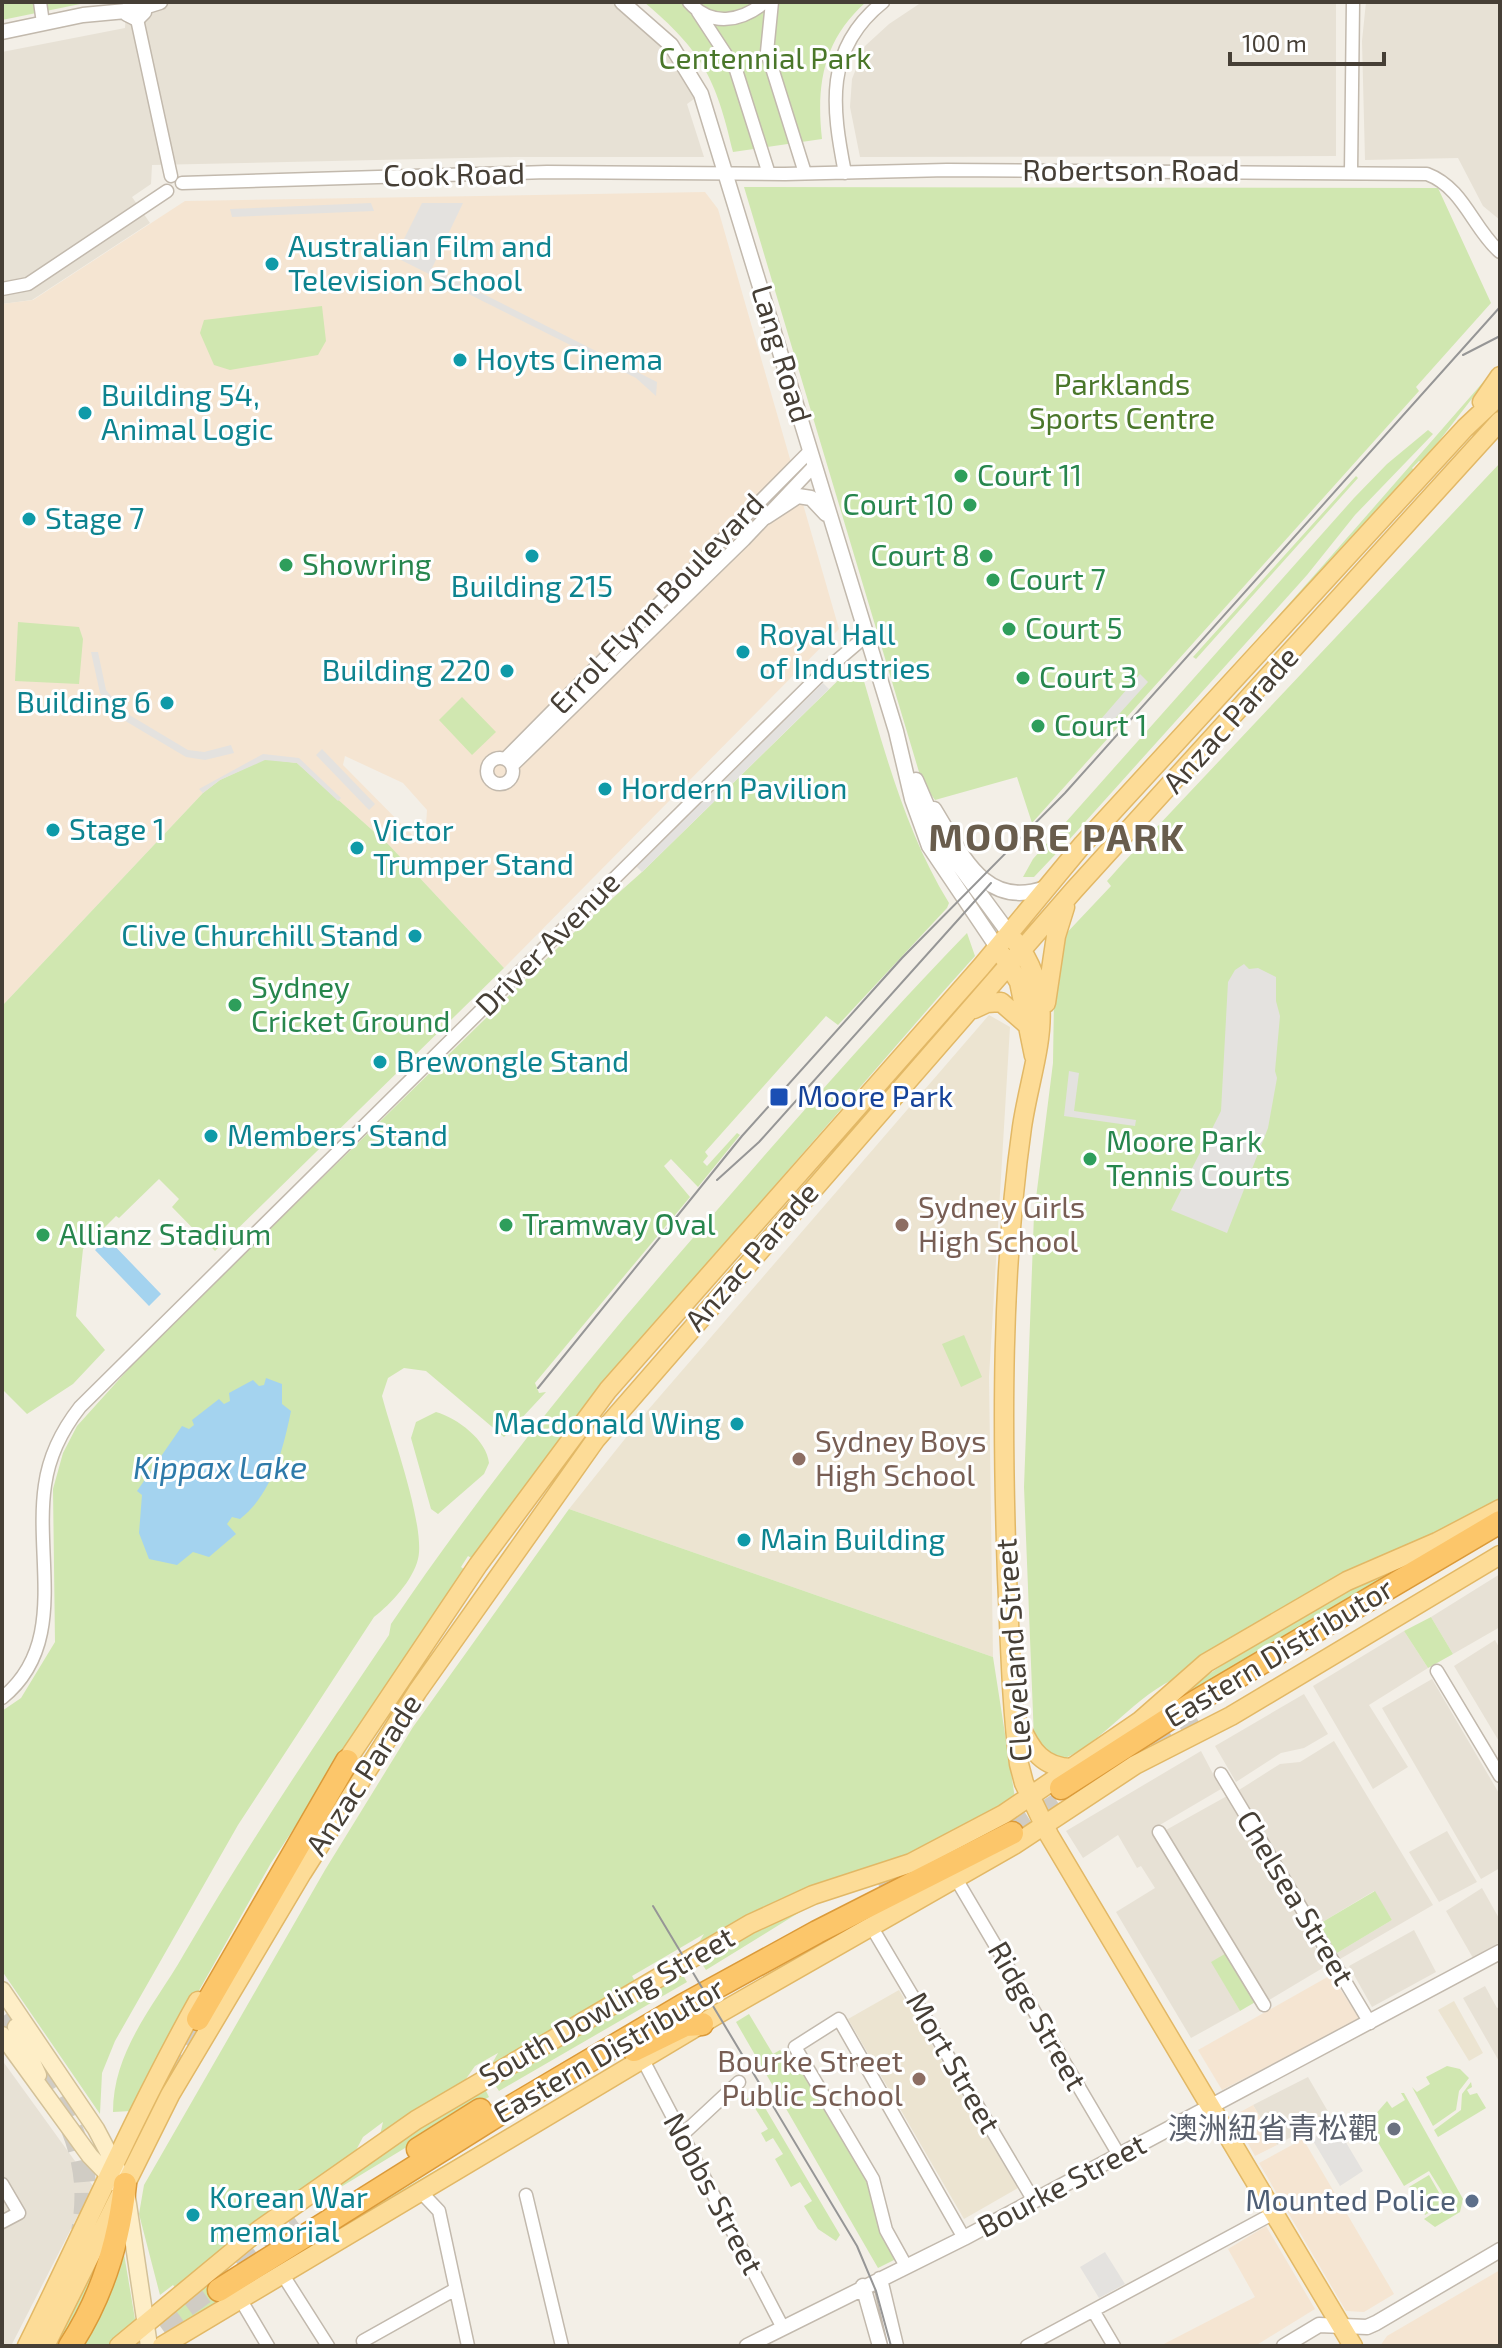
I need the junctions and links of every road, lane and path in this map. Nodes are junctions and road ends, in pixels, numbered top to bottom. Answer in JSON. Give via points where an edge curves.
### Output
{"nodes":[{"id":1,"x":40,"y":2,"type":"edge"},
{"id":2,"x":160,"y":2,"type":"edge"},
{"id":3,"x":622,"y":2,"type":"edge"},
{"id":4,"x":765,"y":2,"type":"edge"},
{"id":5,"x":772,"y":2,"type":"edge"},
{"id":6,"x":883,"y":2,"type":"edge"},
{"id":7,"x":1353,"y":2,"type":"edge"},
{"id":8,"x":694,"y":7,"type":"edge"},
{"id":9,"x":136,"y":8,"type":"edge"},
{"id":10,"x":43,"y":23,"type":"junction"},
{"id":11,"x":2,"y":32,"type":"edge"},
{"id":12,"x":1351,"y":172,"type":"junction"},
{"id":13,"x":805,"y":173,"type":"junction"},
{"id":14,"x":845,"y":173,"type":"junction"},
{"id":15,"x":726,"y":174,"type":"junction"},
{"id":16,"x":769,"y":174,"type":"junction"},
{"id":17,"x":177,"y":179,"type":"junction"},
{"id":18,"x":1499,"y":252,"type":"edge"},
{"id":19,"x":2,"y":289,"type":"edge"},
{"id":20,"x":1500,"y":376,"type":"edge"},
{"id":21,"x":1500,"y":395,"type":"edge"},
{"id":22,"x":1500,"y":421,"type":"edge"},
{"id":23,"x":1465,"y":428,"type":"junction"},
{"id":24,"x":812,"y":458,"type":"junction"},
{"id":25,"x":766,"y":517,"type":"junction"},
{"id":26,"x":831,"y":520,"type":"junction"},
{"id":27,"x":867,"y":635,"type":"junction"},
{"id":28,"x":896,"y":731,"type":"junction"},
{"id":29,"x":916,"y":782,"type":"junction"},
{"id":30,"x":1045,"y":888,"type":"junction"},
{"id":31,"x":1074,"y":890,"type":"junction"},
{"id":32,"x":1003,"y":940,"type":"junction"},
{"id":33,"x":1016,"y":957,"type":"junction"},
{"id":34,"x":967,"y":1014,"type":"junction"},
{"id":35,"x":1035,"y":1022,"type":"junction"},
{"id":36,"x":1500,"y":1509,"type":"edge"},
{"id":37,"x":1500,"y":1522,"type":"edge"},
{"id":38,"x":1500,"y":1536,"type":"edge"},
{"id":39,"x":1500,"y":1555,"type":"edge"},
{"id":40,"x":1437,"y":1671,"type":"dead end"},
{"id":41,"x":2,"y":1698,"type":"edge"},
{"id":42,"x":1196,"y":1717,"type":"tunnel mouth"},
{"id":43,"x":1017,"y":1718,"type":"junction"},
{"id":44,"x":347,"y":1761,"type":"junction"},
{"id":45,"x":1221,"y":1774,"type":"dead end"},
{"id":46,"x":1500,"y":1776,"type":"edge"},
{"id":47,"x":1066,"y":1778,"type":"junction"},
{"id":48,"x":1030,"y":1796,"type":"junction"},
{"id":49,"x":1043,"y":1824,"type":"junction"},
{"id":50,"x":1159,"y":1832,"type":"dead end"},
{"id":51,"x":1012,"y":1833,"type":"tunnel mouth"},
{"id":52,"x":955,"y":1877,"type":"junction"},
{"id":53,"x":879,"y":1886,"type":"tunnel mouth"},
{"id":54,"x":871,"y":1926,"type":"junction"},
{"id":55,"x":1500,"y":1952,"type":"edge"},
{"id":56,"x":2,"y":1990,"type":"edge"},
{"id":57,"x":2,"y":2004,"type":"edge"},
{"id":58,"x":1264,"y":2005,"type":"dead end"},
{"id":59,"x":198,"y":2019,"type":"tunnel mouth"},
{"id":60,"x":1370,"y":2023,"type":"junction"},
{"id":61,"x":702,"y":2024,"type":"junction"},
{"id":62,"x":2,"y":2035,"type":"edge"},
{"id":63,"x":643,"y":2060,"type":"junction"},
{"id":64,"x":739,"y":2082,"type":"dead end"},
{"id":65,"x":45,"y":2095,"type":"junction"},
{"id":66,"x":1211,"y":2108,"type":"junction"},
{"id":67,"x":683,"y":2134,"type":"junction"},
{"id":68,"x":460,"y":2141,"type":"junction"},
{"id":69,"x":1119,"y":2155,"type":"junction"},
{"id":70,"x":117,"y":2175,"type":"junction"},
{"id":71,"x":2,"y":2184,"type":"edge"},
{"id":72,"x":420,"y":2191,"type":"junction"},
{"id":73,"x":526,"y":2195,"type":"dead end"},
{"id":74,"x":1034,"y":2201,"type":"junction"},
{"id":75,"x":1274,"y":2213,"type":"junction"},
{"id":76,"x":2,"y":2222,"type":"edge"},
{"id":77,"x":299,"y":2224,"type":"tunnel mouth"},
{"id":78,"x":964,"y":2238,"type":"junction"},
{"id":79,"x":1500,"y":2250,"type":"edge"},
{"id":80,"x":906,"y":2266,"type":"junction"},
{"id":81,"x":281,"y":2272,"type":"junction"},
{"id":82,"x":139,"y":2276,"type":"junction"},
{"id":83,"x":880,"y":2279,"type":"junction"},
{"id":84,"x":863,"y":2286,"type":"junction"},
{"id":85,"x":454,"y":2290,"type":"junction"},
{"id":86,"x":229,"y":2293,"type":"junction"},
{"id":87,"x":178,"y":2300,"type":"junction"},
{"id":88,"x":1094,"y":2312,"type":"junction"},
{"id":89,"x":1340,"y":2325,"type":"junction"},
{"id":90,"x":145,"y":2327,"type":"junction"},
{"id":91,"x":783,"y":2328,"type":"junction"},
{"id":92,"x":363,"y":2341,"type":"dead end"},
{"id":93,"x":27,"y":2346,"type":"edge"},
{"id":94,"x":45,"y":2346,"type":"edge"},
{"id":95,"x":70,"y":2346,"type":"edge"},
{"id":96,"x":119,"y":2346,"type":"edge"},
{"id":97,"x":149,"y":2346,"type":"edge"},
{"id":98,"x":162,"y":2346,"type":"edge"},
{"id":99,"x":268,"y":2346,"type":"edge"},
{"id":100,"x":328,"y":2346,"type":"edge"},
{"id":101,"x":468,"y":2346,"type":"edge"},
{"id":102,"x":562,"y":2346,"type":"edge"},
{"id":103,"x":747,"y":2346,"type":"edge"},
{"id":104,"x":880,"y":2346,"type":"edge"},
{"id":105,"x":896,"y":2346,"type":"edge"},
{"id":106,"x":1027,"y":2346,"type":"edge"},
{"id":107,"x":1114,"y":2346,"type":"edge"},
{"id":108,"x":1284,"y":2346,"type":"edge"},
{"id":109,"x":1353,"y":2346,"type":"edge"}],
"edges":[{"from":1,"to":10,"type":"street"},
{"from":2,"to":9,"type":"street"},
{"from":3,"to":15,"type":"street","name":"Lang Road","via":[[660,33],[694,79]]},
{"from":4,"to":8,"type":"street","via":[[738,18],[716,19]]},
{"from":5,"to":13,"type":"street","via":[[767,52]]},
{"from":6,"to":14,"type":"street","via":[[845,45],[838,73],[835,115]]},
{"from":7,"to":12,"type":"street"},
{"from":8,"to":16,"type":"street","via":[[736,70]]},
{"from":9,"to":10,"type":"street"},
{"from":9,"to":17,"type":"street"},
{"from":10,"to":11,"type":"street"},
{"from":12,"to":14,"type":"street","name":"Robertson Road"},
{"from":12,"to":18,"type":"street","name":"Robertson Road","via":[[1427,174],[1443,180]]},
{"from":13,"to":14,"type":"street","name":"Robertson Road"},
{"from":13,"to":16,"type":"street","name":"Robertson Road"},
{"from":15,"to":16,"type":"street","name":"Robertson Road"},
{"from":15,"to":17,"type":"street","name":"Cook Road"},
{"from":15,"to":24,"type":"street","name":"Lang Road"},
{"from":17,"to":19,"type":"street","via":[[165,184],[167,191],[28,284]]},
{"from":20,"to":23,"type":"main road","name":"Anzac Parade"},
{"from":21,"to":23,"type":"main road","name":"Anzac Parade"},
{"from":22,"to":31,"type":"main road","name":"Anzac Parade"},
{"from":23,"to":30,"type":"main road","name":"Anzac Parade"},
{"from":24,"to":25,"type":"street","name":"Errol Flynn Boulevard"},
{"from":24,"to":25,"type":"street","name":"Errol Flynn Boulevard","via":[[509,762]]},
{"from":24,"to":26,"type":"street","name":"Lang Road"},
{"from":25,"to":26,"type":"street","via":[[795,497],[806,496]]},
{"from":26,"to":27,"type":"street","name":"Lang Road"},
{"from":27,"to":28,"type":"street","name":"Lang Road"},
{"from":27,"to":41,"type":"street","name":"Driver Avenue","via":[[819,676],[80,1407],[58,1442],[44,1488],[43,1633],[30,1668]]},
{"from":28,"to":29,"type":"street","name":"Lang Road"},
{"from":28,"to":32,"type":"street","name":"Lang Road","via":[[929,846]]},
{"from":29,"to":30,"type":"street","via":[[989,885],[1012,895]]},
{"from":29,"to":32,"type":"street","name":"Lang Road","via":[[944,845]]},
{"from":30,"to":32,"type":"main road","name":"Anzac Parade"},
{"from":31,"to":33,"type":"main road","name":"Anzac Parade"},
{"from":31,"to":35,"type":"main road","via":[[1058,922]]},
{"from":32,"to":33,"type":"main road","name":"Cleveland Street"},
{"from":32,"to":44,"type":"main road","name":"Anzac Parade","via":[[608,1390],[478,1565]]},
{"from":33,"to":34,"type":"main road","name":"Anzac Parade"},
{"from":33,"to":35,"type":"main road","name":"Cleveland Street","via":[[1038,988]]},
{"from":34,"to":35,"type":"main road","via":[[1001,1002]]},
{"from":34,"to":70,"type":"main road","name":"Anzac Parade","via":[[596,1439],[510,1556],[371,1763]]},
{"from":35,"to":43,"type":"main road","name":"Cleveland Street","via":[[1018,1169],[1005,1395],[1005,1533]]},
{"from":36,"to":47,"type":"main road","name":"South Dowling Street","via":[[1357,1576],[1206,1663]]},
{"from":37,"to":47,"type":"highway","name":"Eastern Distributor"},
{"from":38,"to":42,"type":"highway","name":"Eastern Distributor"},
{"from":39,"to":49,"type":"main road","name":"South Dowling Street"},
{"from":40,"to":46,"type":"street"},
{"from":43,"to":47,"type":"main road","via":[[1042,1760]]},
{"from":43,"to":48,"type":"main road","name":"Cleveland Street","via":[[1019,1764]]},
{"from":44,"to":59,"type":"highway"},
{"from":44,"to":70,"type":"main road","name":"Anzac Parade","via":[[234,1937],[149,2090]]},
{"from":45,"to":60,"type":"street","name":"Chelsea Street"},
{"from":47,"to":48,"type":"main road","name":"South Dowling Street"},
{"from":48,"to":49,"type":"main road","name":"Cleveland Street"},
{"from":48,"to":87,"type":"main road","name":"South Dowling Street","via":[[911,1863],[813,1895],[750,1924],[427,2113],[259,2230]]},
{"from":49,"to":52,"type":"main road","name":"South Dowling Street"},
{"from":49,"to":66,"type":"main road","name":"Cleveland Street"},
{"from":50,"to":58,"type":"street"},
{"from":51,"to":68,"type":"highway","name":"Eastern Distributor","via":[[682,2006]]},
{"from":52,"to":54,"type":"main road","name":"South Dowling Street"},
{"from":52,"to":69,"type":"street","name":"Ridge Street"},
{"from":53,"to":77,"type":"highway","name":"Eastern Distributor","via":[[515,2088]]},
{"from":54,"to":61,"type":"main road","name":"South Dowling Street"},
{"from":54,"to":74,"type":"street","name":"Mort Street"},
{"from":55,"to":60,"type":"street","name":"Bourke Street"},
{"from":56,"to":70,"type":"main road"},
{"from":57,"to":65,"type":"main road","via":[[28,2049]]},
{"from":60,"to":66,"type":"street","name":"Bourke Street"},
{"from":61,"to":63,"type":"main road","name":"South Dowling Street"},
{"from":61,"to":68,"type":"highway","via":[[685,2025],[507,2122]]},
{"from":62,"to":65,"type":"main road"},
{"from":63,"to":67,"type":"street","name":"Nobbs Street"},
{"from":63,"to":72,"type":"main road","name":"South Dowling Street"},
{"from":64,"to":67,"type":"street"},
{"from":65,"to":70,"type":"main road"},
{"from":66,"to":69,"type":"street","name":"Bourke Street"},
{"from":66,"to":75,"type":"main road","name":"Cleveland Street"},
{"from":67,"to":91,"type":"street","name":"Nobbs Street"},
{"from":68,"to":86,"type":"highway","name":"Eastern Distributor"},
{"from":69,"to":74,"type":"street","name":"Bourke Street"},
{"from":70,"to":82,"type":"main road"},
{"from":70,"to":93,"type":"main road"},
{"from":70,"to":94,"type":"main road"},
{"from":70,"to":95,"type":"highway","via":[[120,2226],[88,2318]]},
{"from":71,"to":76,"type":"street","via":[[19,2213]]},
{"from":72,"to":81,"type":"main road","name":"South Dowling Street"},
{"from":72,"to":85,"type":"street","via":[[439,2211]]},
{"from":73,"to":102,"type":"street"},
{"from":74,"to":78,"type":"street","name":"Bourke Street"},
{"from":75,"to":88,"type":"street"},
{"from":75,"to":89,"type":"main road","name":"Cleveland Street"},
{"from":78,"to":80,"type":"street","name":"Bourke Street"},
{"from":78,"to":80,"type":"street","via":[[839,2019],[795,2047],[873,2179],[886,2230]]},
{"from":79,"to":89,"type":"street","via":[[1376,2323]]},
{"from":80,"to":83,"type":"street","name":"Bourke Street"},
{"from":81,"to":86,"type":"main road","name":"South Dowling Street"},
{"from":81,"to":100,"type":"street"},
{"from":82,"to":87,"type":"main road","via":[[159,2301]]},
{"from":82,"to":90,"type":"main road"},
{"from":83,"to":84,"type":"street","name":"Bourke Street"},
{"from":83,"to":105,"type":"street"},
{"from":84,"to":91,"type":"street","name":"Bourke Street"},
{"from":84,"to":104,"type":"street"},
{"from":85,"to":92,"type":"street"},
{"from":85,"to":101,"type":"street"},
{"from":86,"to":98,"type":"main road","name":"South Dowling Street"},
{"from":86,"to":99,"type":"street"},
{"from":87,"to":90,"type":"main road","name":"South Dowling Street"},
{"from":88,"to":106,"type":"street"},
{"from":88,"to":107,"type":"street"},
{"from":89,"to":108,"type":"street","via":[[1319,2325]]},
{"from":89,"to":109,"type":"main road","name":"Cleveland Street"},
{"from":90,"to":96,"type":"main road","name":"South Dowling Street"},
{"from":90,"to":97,"type":"main road"},
{"from":91,"to":103,"type":"street","name":"Bourke Street"}]}
